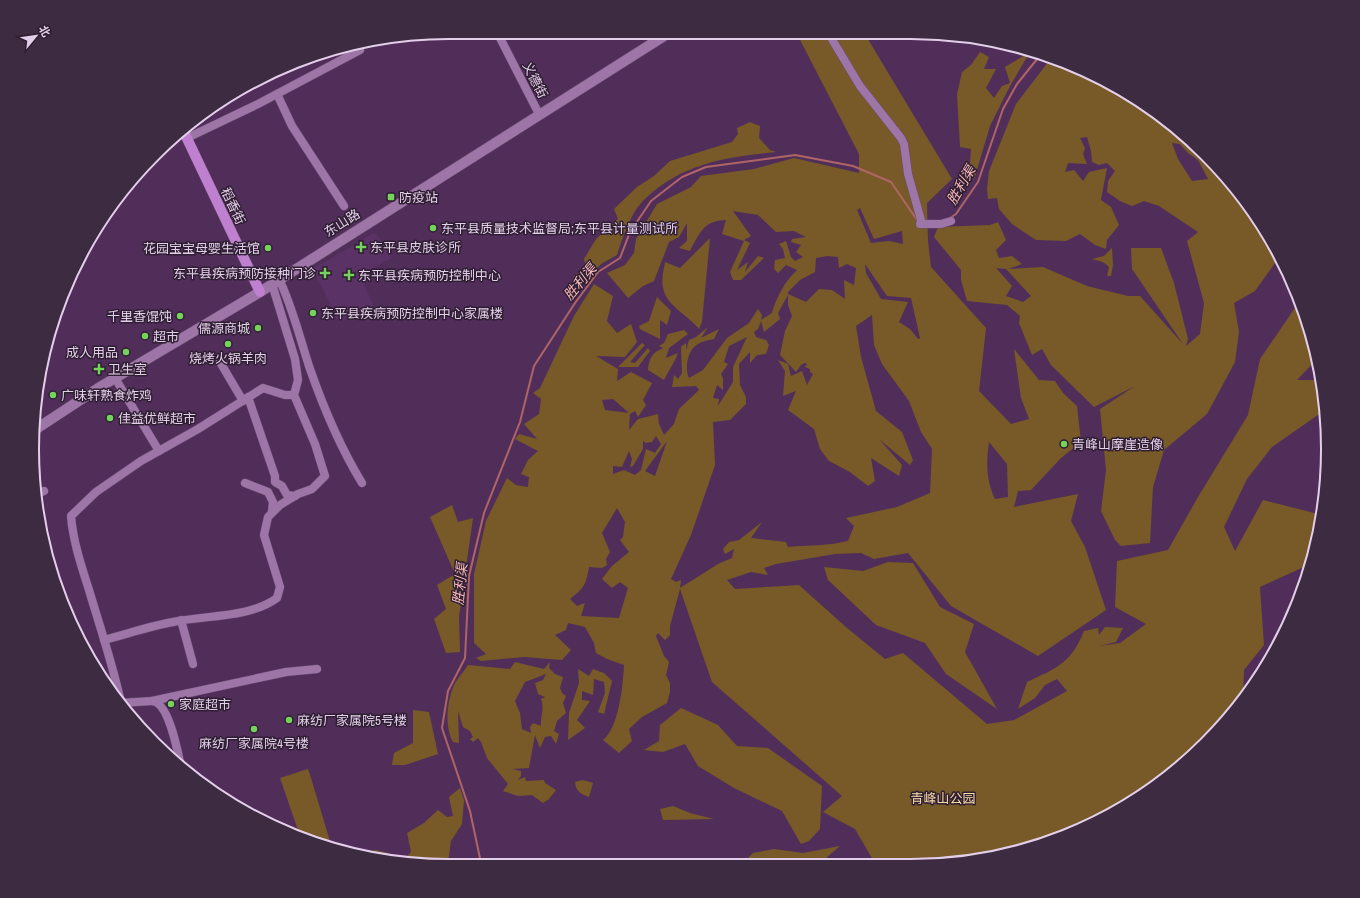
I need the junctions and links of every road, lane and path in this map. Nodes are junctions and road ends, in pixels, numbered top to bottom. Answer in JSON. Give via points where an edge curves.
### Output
{"nodes":[{"id":1,"x":501,"y":39,"type":"edge"},
{"id":2,"x":659,"y":39,"type":"edge"},
{"id":3,"x":832,"y":39,"type":"edge"},
{"id":4,"x":360,"y":50,"type":"dead end"},
{"id":5,"x":277,"y":94,"type":"junction"},
{"id":6,"x":539,"y":114,"type":"junction"},
{"id":7,"x":190,"y":132,"type":"edge"},
{"id":8,"x":186,"y":135,"type":"edge"},
{"id":9,"x":344,"y":206,"type":"dead end"},
{"id":10,"x":951,"y":221,"type":"dead end"},
{"id":11,"x":276,"y":282,"type":"junction"},
{"id":12,"x":260,"y":292,"type":"junction"},
{"id":13,"x":220,"y":362,"type":"dead end"},
{"id":14,"x":115,"y":378,"type":"junction"},
{"id":15,"x":294,"y":395,"type":"junction"},
{"id":16,"x":245,"y":399,"type":"junction"},
{"id":17,"x":40,"y":426,"type":"edge"},
{"id":18,"x":159,"y":451,"type":"junction"},
{"id":19,"x":245,"y":483,"type":"dead end"},
{"id":20,"x":362,"y":483,"type":"dead end"},
{"id":21,"x":295,"y":496,"type":"junction"},
{"id":22,"x":272,"y":511,"type":"junction"},
{"id":23,"x":180,"y":620,"type":"junction"},
{"id":24,"x":104,"y":640,"type":"junction"},
{"id":25,"x":193,"y":664,"type":"dead end"},
{"id":26,"x":317,"y":668,"type":"dead end"},
{"id":27,"x":116,"y":688,"type":"edge"},
{"id":28,"x":152,"y":701,"type":"junction"},
{"id":29,"x":127,"y":703,"type":"edge"},
{"id":30,"x":178,"y":756,"type":"edge"}],
"edges":[{"from":1,"to":6,"type":"street","name":"义德街"},
{"from":2,"to":6,"type":"street","name":"东山路"},
{"from":3,"to":10,"type":"street","via":[[860,86],[904,144],[920,224],[941,224]]},
{"from":4,"to":5,"type":"street"},
{"from":5,"to":7,"type":"street"},
{"from":5,"to":9,"type":"street","via":[[292,126]]},
{"from":6,"to":11,"type":"street","name":"东山路"},
{"from":8,"to":12,"type":"main road","name":"稻香街"},
{"from":11,"to":12,"type":"street","name":"东山路"},
{"from":11,"to":15,"type":"street","via":[[295,359],[298,380]]},
{"from":11,"to":20,"type":"street","via":[[287,296],[331,424]]},
{"from":12,"to":14,"type":"street","name":"东山路"},
{"from":13,"to":16,"type":"street"},
{"from":14,"to":17,"type":"street","name":"东山路"},
{"from":14,"to":18,"type":"street"},
{"from":15,"to":16,"type":"street","via":[[263,388]]},
{"from":15,"to":21,"type":"street","via":[[315,444],[325,476],[312,489]]},
{"from":16,"to":18,"type":"street"},
{"from":16,"to":21,"type":"street","via":[[275,476],[275,482],[282,486],[287,495]]},
{"from":18,"to":24,"type":"street","via":[[96,492],[71,516],[72,533]]},
{"from":19,"to":22,"type":"street","via":[[268,492],[273,502]]},
{"from":21,"to":22,"type":"street"},
{"from":22,"to":23,"type":"street","via":[[264,535],[280,587],[277,598],[267,605],[233,614]]},
{"from":23,"to":24,"type":"street"},
{"from":23,"to":25,"type":"street"},
{"from":24,"to":27,"type":"street"},
{"from":26,"to":28,"type":"street","via":[[286,672]]},
{"from":28,"to":29,"type":"street"},
{"from":28,"to":30,"type":"street","via":[[159,703],[166,715]]}]}
